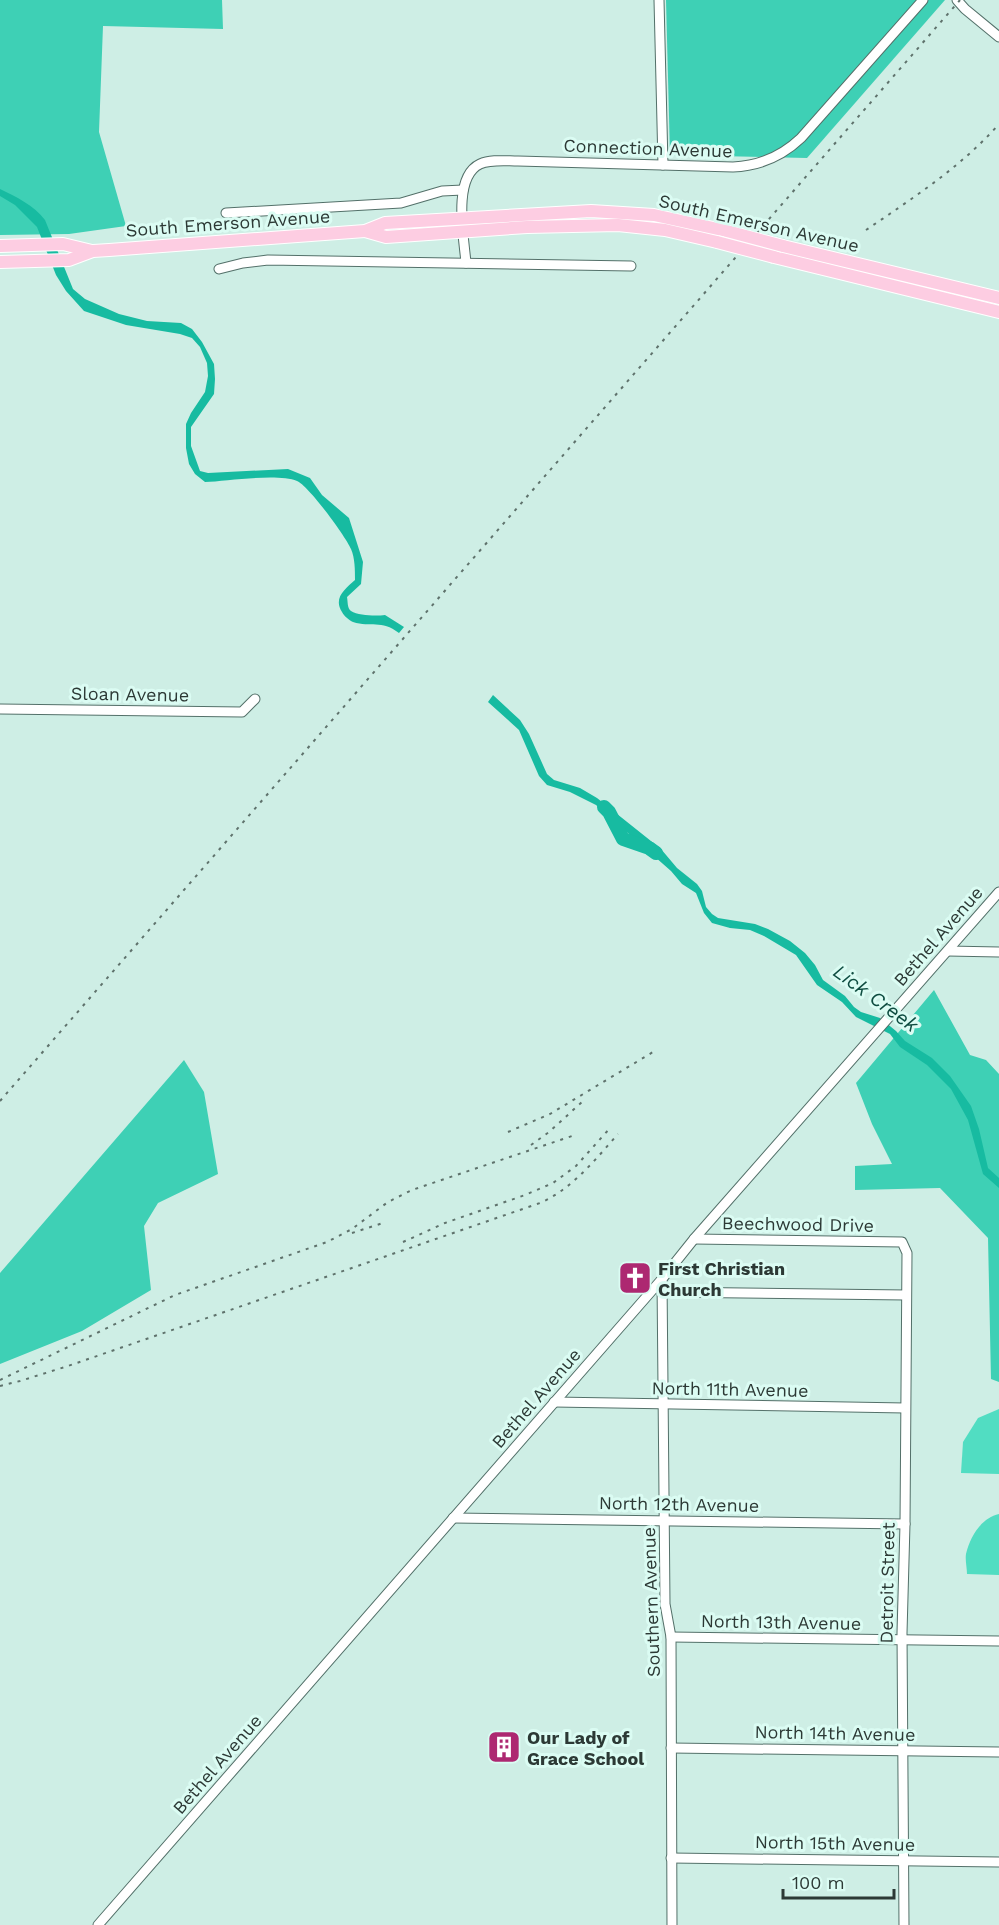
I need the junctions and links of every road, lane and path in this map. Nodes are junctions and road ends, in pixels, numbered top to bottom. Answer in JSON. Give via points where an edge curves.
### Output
{"nodes":[{"id":1,"x":659,"y":0,"type":"edge"},
{"id":2,"x":923,"y":0,"type":"edge"},
{"id":3,"x":952,"y":0,"type":"edge"},
{"id":4,"x":957,"y":0,"type":"edge"},
{"id":5,"x":965,"y":9,"type":"junction"},
{"id":6,"x":999,"y":37,"type":"edge"},
{"id":7,"x":663,"y":165,"type":"junction"},
{"id":8,"x":463,"y":190,"type":"junction"},
{"id":9,"x":226,"y":213,"type":"dead end"},
{"id":10,"x":463,"y":218,"type":"junction"},
{"id":11,"x":365,"y":231,"type":"junction"},
{"id":12,"x":463,"y":232,"type":"junction"},
{"id":13,"x":0,"y":246,"type":"edge"},
{"id":14,"x":93,"y":251,"type":"junction"},
{"id":15,"x":0,"y":262,"type":"edge"},
{"id":16,"x":466,"y":263,"type":"junction"},
{"id":17,"x":631,"y":266,"type":"dead end"},
{"id":18,"x":219,"y":269,"type":"dead end"},
{"id":19,"x":999,"y":298,"type":"edge"},
{"id":20,"x":999,"y":312,"type":"edge"},
{"id":21,"x":255,"y":699,"type":"dead end"},
{"id":22,"x":0,"y":709,"type":"edge"},
{"id":23,"x":999,"y":892,"type":"edge"},
{"id":24,"x":948,"y":951,"type":"junction"},
{"id":25,"x":999,"y":952,"type":"edge"},
{"id":26,"x":693,"y":1239,"type":"junction"},
{"id":27,"x":902,"y":1242,"type":"joint"},
{"id":28,"x":662,"y":1279,"type":"junction"},
{"id":29,"x":662,"y":1292,"type":"junction"},
{"id":30,"x":906,"y":1295,"type":"junction"},
{"id":31,"x":554,"y":1402,"type":"junction"},
{"id":32,"x":663,"y":1405,"type":"junction"},
{"id":33,"x":906,"y":1408,"type":"junction"},
{"id":34,"x":453,"y":1518,"type":"junction"},
{"id":35,"x":664,"y":1521,"type":"junction"},
{"id":36,"x":905,"y":1524,"type":"junction"},
{"id":37,"x":671,"y":1637,"type":"junction"},
{"id":38,"x":902,"y":1640,"type":"junction"},
{"id":39,"x":999,"y":1641,"type":"edge"},
{"id":40,"x":671,"y":1748,"type":"junction"},
{"id":41,"x":903,"y":1750,"type":"junction"},
{"id":42,"x":999,"y":1752,"type":"edge"},
{"id":43,"x":671,"y":1858,"type":"junction"},
{"id":44,"x":903,"y":1861,"type":"junction"},
{"id":45,"x":999,"y":1862,"type":"edge"},
{"id":46,"x":98,"y":1925,"type":"edge"},
{"id":47,"x":672,"y":1925,"type":"edge"},
{"id":48,"x":904,"y":1925,"type":"edge"}],
"edges":[{"from":1,"to":7,"type":"street"},
{"from":2,"to":7,"type":"street","name":"Connection Avenue","via":[[787,151],[746,166]]},
{"from":3,"to":5,"type":"street"},
{"from":4,"to":5,"type":"street"},
{"from":5,"to":6,"type":"street"},
{"from":7,"to":8,"type":"street","name":"Connection Avenue","via":[[487,162],[473,169]]},
{"from":8,"to":9,"type":"street","name":"South Emerson Avenue","via":[[401,203]]},
{"from":8,"to":10,"type":"street"},
{"from":10,"to":11,"type":"main road","name":"South Emerson Avenue","via":[[385,223]]},
{"from":10,"to":12,"type":"street"},
{"from":10,"to":19,"type":"main road","name":"South Emerson Avenue","bridge":true,"via":[[572,212],[672,218]]},
{"from":11,"to":12,"type":"main road","name":"South Emerson Avenue","via":[[387,237]]},
{"from":11,"to":14,"type":"main road","name":"South Emerson Avenue"},
{"from":12,"to":16,"type":"street"},
{"from":12,"to":20,"type":"main road","name":"South Emerson Avenue","bridge":true,"via":[[618,225],[665,230]]},
{"from":13,"to":14,"type":"main road","name":"South Emerson Avenue","via":[[63,244]]},
{"from":14,"to":15,"type":"main road","name":"South Emerson Avenue","via":[[69,260]]},
{"from":16,"to":17,"type":"street"},
{"from":16,"to":18,"type":"street","via":[[268,260]]},
{"from":21,"to":22,"type":"street","name":"Sloan Avenue","via":[[242,712]]},
{"from":23,"to":24,"type":"street","name":"Bethel Avenue"},
{"from":24,"to":25,"type":"street"},
{"from":24,"to":26,"type":"street","name":"Bethel Avenue"},
{"from":26,"to":27,"type":"street","name":"Beechwood Drive"},
{"from":26,"to":28,"type":"street","name":"Bethel Avenue"},
{"from":27,"to":30,"type":"street","name":"Detroit Street","via":[[907,1253]]},
{"from":28,"to":29,"type":"street","name":"Southern Avenue"},
{"from":28,"to":31,"type":"street","name":"Bethel Avenue"},
{"from":29,"to":30,"type":"street"},
{"from":29,"to":32,"type":"street","name":"Southern Avenue"},
{"from":30,"to":33,"type":"street","name":"Detroit Street"},
{"from":31,"to":32,"type":"street","name":"North 11th Avenue"},
{"from":31,"to":34,"type":"street","name":"Bethel Avenue"},
{"from":32,"to":33,"type":"street","name":"North 11th Avenue"},
{"from":32,"to":35,"type":"street","name":"Southern Avenue"},
{"from":33,"to":36,"type":"street","name":"Detroit Street"},
{"from":34,"to":35,"type":"street","name":"North 12th Avenue"},
{"from":34,"to":46,"type":"street","name":"Bethel Avenue"},
{"from":35,"to":36,"type":"street","name":"North 12th Avenue"},
{"from":35,"to":37,"type":"street","name":"Southern Avenue","via":[[665,1604]]},
{"from":36,"to":38,"type":"street","name":"Detroit Street"},
{"from":37,"to":38,"type":"street","name":"North 13th Avenue"},
{"from":37,"to":40,"type":"street","name":"Southern Avenue"},
{"from":38,"to":39,"type":"street","name":"North 13th Avenue"},
{"from":38,"to":41,"type":"street","name":"Detroit Street"},
{"from":40,"to":41,"type":"street","name":"North 14th Avenue"},
{"from":40,"to":43,"type":"street","name":"Southern Avenue"},
{"from":41,"to":42,"type":"street","name":"North 14th Avenue"},
{"from":41,"to":44,"type":"street","name":"Detroit Street"},
{"from":43,"to":44,"type":"street","name":"North 15th Avenue"},
{"from":43,"to":47,"type":"street","name":"Southern Avenue"},
{"from":44,"to":45,"type":"street","name":"North 15th Avenue"},
{"from":44,"to":48,"type":"street","name":"Detroit Street"}]}
